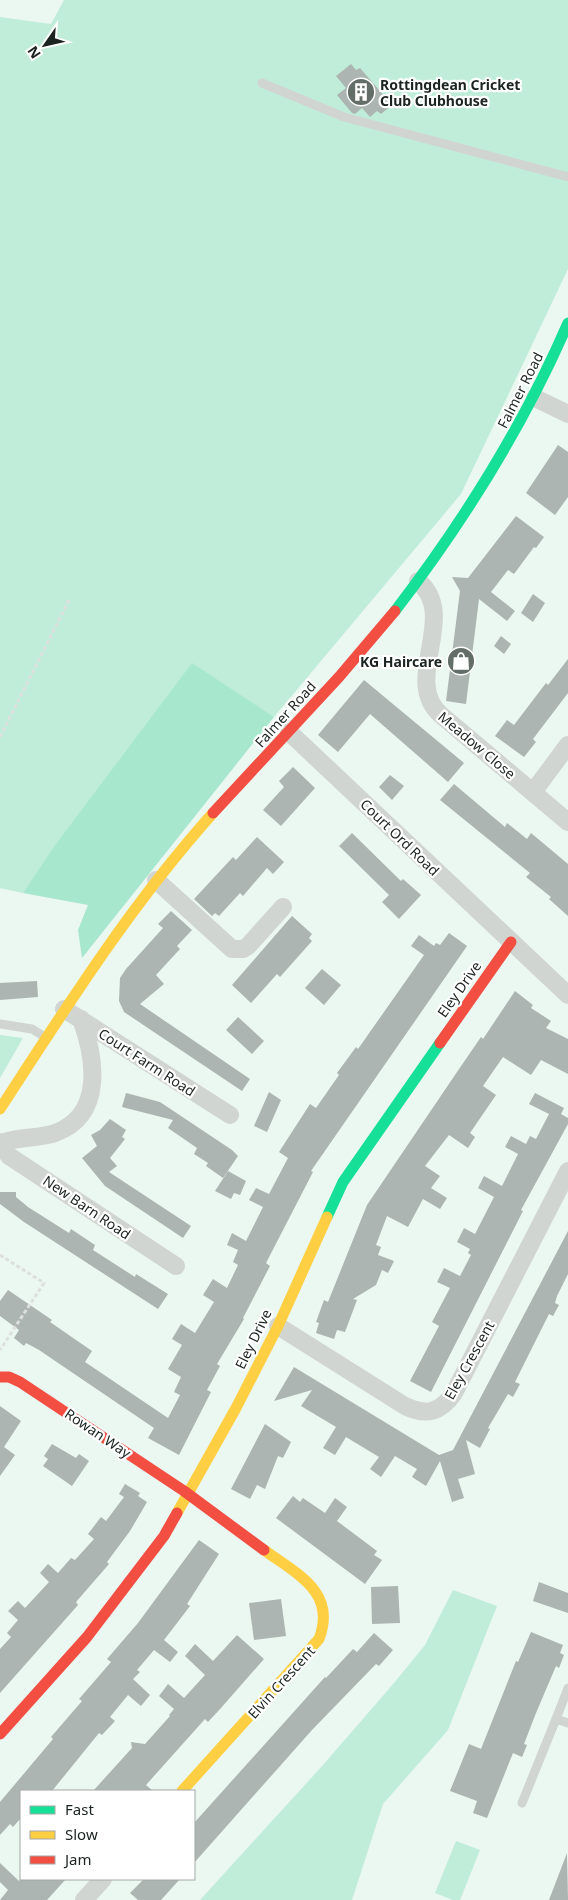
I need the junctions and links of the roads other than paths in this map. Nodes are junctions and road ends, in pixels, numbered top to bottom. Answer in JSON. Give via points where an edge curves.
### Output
{"nodes":[{"id":1,"x":262,"y":83,"type":"dead end"},
{"id":2,"x":568,"y":177,"type":"edge"},
{"id":3,"x":568,"y":323,"type":"edge"},
{"id":4,"x":535,"y":398,"type":"junction"},
{"id":5,"x":568,"y":414,"type":"edge"},
{"id":6,"x":418,"y":581,"type":"junction"},
{"id":7,"x":289,"y":732,"type":"junction"},
{"id":8,"x":568,"y":745,"type":"edge"},
{"id":9,"x":533,"y":792,"type":"junction"},
{"id":10,"x":568,"y":822,"type":"edge"},
{"id":11,"x":156,"y":880,"type":"junction"},
{"id":12,"x":283,"y":907,"type":"dead end"},
{"id":13,"x":511,"y":942,"type":"junction"},
{"id":14,"x":568,"y":995,"type":"edge"},
{"id":15,"x":64,"y":1009,"type":"junction"},
{"id":16,"x":81,"y":1019,"type":"junction"},
{"id":17,"x":0,"y":1024,"type":"edge"},
{"id":18,"x":46,"y":1038,"type":"junction"},
{"id":19,"x":0,"y":1109,"type":"edge"},
{"id":20,"x":230,"y":1115,"type":"dead end"},
{"id":21,"x":1,"y":1142,"type":"edge"},
{"id":22,"x":568,"y":1171,"type":"edge"},
{"id":23,"x":176,"y":1266,"type":"dead end"},
{"id":24,"x":278,"y":1326,"type":"junction"},
{"id":25,"x":1,"y":1375,"type":"edge"},
{"id":26,"x":189,"y":1495,"type":"junction"},
{"id":27,"x":568,"y":1688,"type":"edge"},
{"id":28,"x":556,"y":1719,"type":"junction"},
{"id":29,"x":568,"y":1723,"type":"edge"},
{"id":30,"x":0,"y":1734,"type":"edge"},
{"id":31,"x":183,"y":1790,"type":"edge"},
{"id":32,"x":522,"y":1804,"type":"dead end"},
{"id":33,"x":102,"y":1880,"type":"edge"},
{"id":34,"x":84,"y":1900,"type":"edge"}],
"edges":[{"from":1,"to":2,"type":"lane","via":[[344,117]]},
{"from":3,"to":4,"type":"street","name":"Falmer Road"},
{"from":4,"to":5,"type":"street"},
{"from":4,"to":6,"type":"street","name":"Falmer Road","via":[[483,489]]},
{"from":6,"to":7,"type":"street","name":"Falmer Road","via":[[364,649]]},
{"from":6,"to":9,"type":"street","name":"Meadow Close","via":[[430,597],[434,620],[427,678],[427,695],[434,709]]},
{"from":7,"to":11,"type":"street","name":"Falmer Road"},
{"from":7,"to":13,"type":"street","name":"Court Ord Road"},
{"from":8,"to":9,"type":"street"},
{"from":9,"to":10,"type":"street","name":"Meadow Close"},
{"from":11,"to":12,"type":"street","via":[[232,949],[248,946]]},
{"from":11,"to":15,"type":"street","name":"Falmer Road","via":[[109,940]]},
{"from":13,"to":14,"type":"street"},
{"from":13,"to":24,"type":"street","name":"Eley Drive","via":[[343,1182]]},
{"from":15,"to":16,"type":"street","name":"Court Farm Road"},
{"from":15,"to":18,"type":"street","name":"Falmer Road"},
{"from":16,"to":20,"type":"street","name":"Court Farm Road"},
{"from":16,"to":21,"type":"street","name":"New Barn Road","via":[[93,1068],[92,1088],[84,1107],[72,1122],[56,1133]]},
{"from":17,"to":18,"type":"lane","via":[[32,1029]]},
{"from":18,"to":19,"type":"street","name":"Falmer Road"},
{"from":21,"to":23,"type":"street","name":"New Barn Road","via":[[10,1156]]},
{"from":22,"to":24,"type":"street","name":"Eley Crescent","via":[[454,1392],[439,1409],[422,1412],[405,1406]]},
{"from":24,"to":26,"type":"street","name":"Eley Drive"},
{"from":25,"to":26,"type":"street","name":"Rowan Way","via":[[20,1382]]},
{"from":26,"to":30,"type":"street","name":"Eley Drive","via":[[164,1536],[115,1602]]},
{"from":26,"to":31,"type":"street","name":"Elvin Crescent","via":[[309,1583],[318,1594],[325,1616],[322,1633],[312,1649]]},
{"from":27,"to":28,"type":"lane"},
{"from":28,"to":29,"type":"lane"},
{"from":28,"to":32,"type":"lane"},
{"from":33,"to":34,"type":"street"}]}
